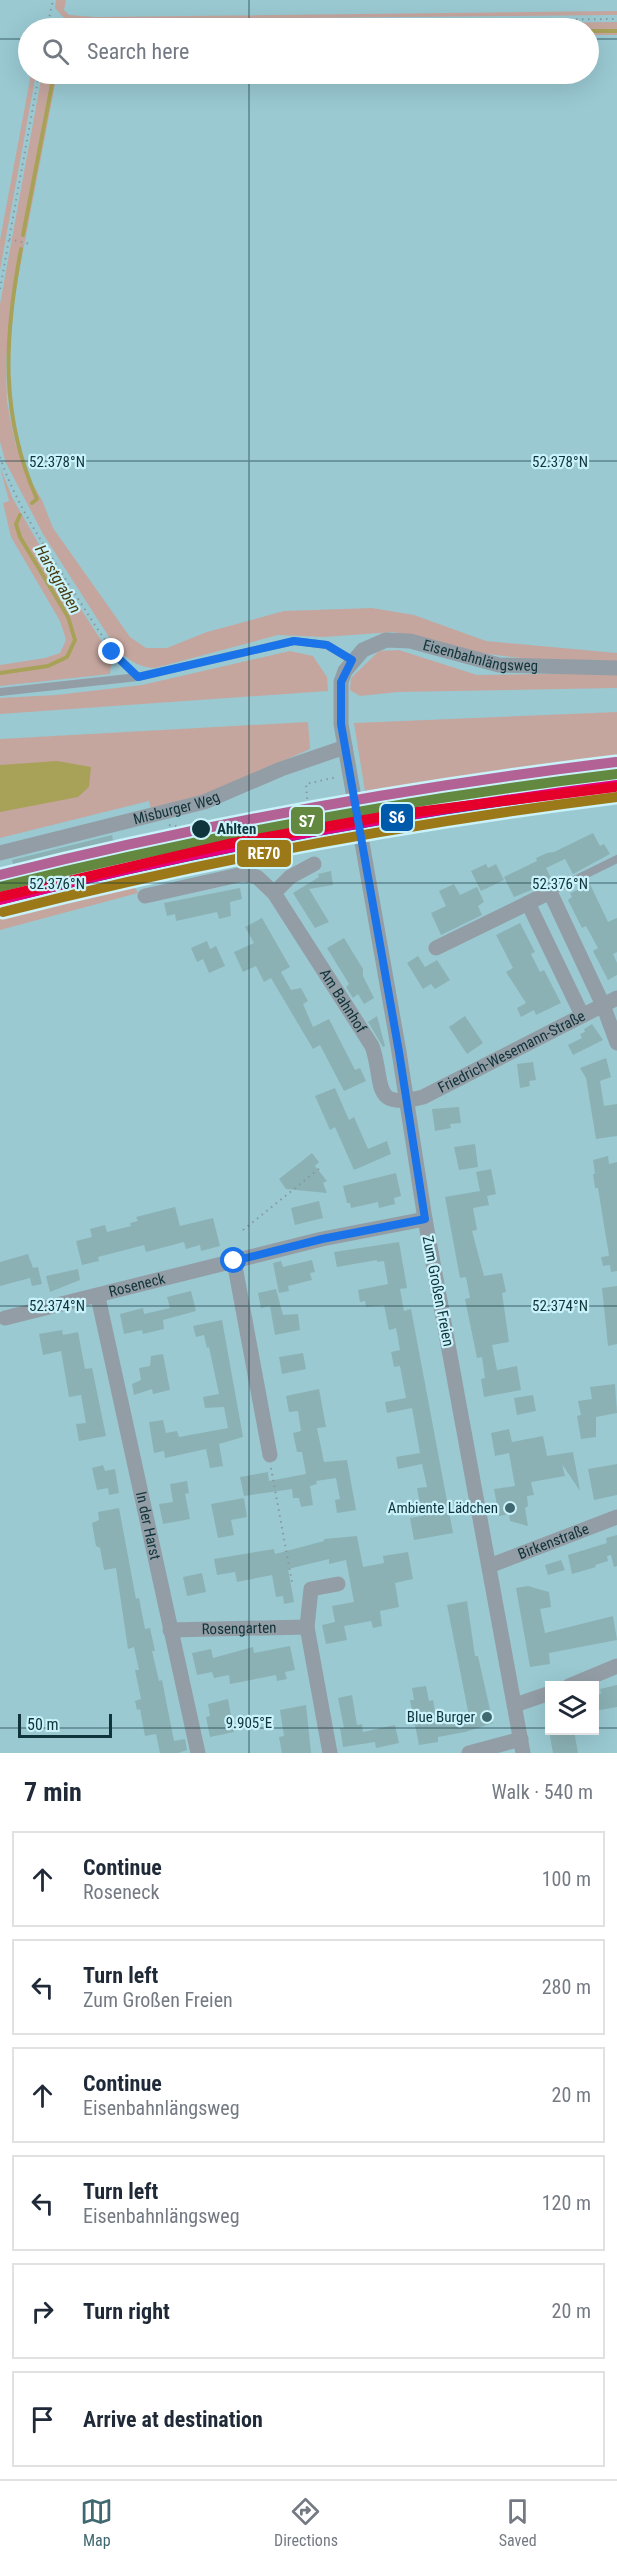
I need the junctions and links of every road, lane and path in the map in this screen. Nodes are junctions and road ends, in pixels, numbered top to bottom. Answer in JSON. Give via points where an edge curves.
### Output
{"nodes":[{"id":1,"x":53,"y":0,"type":"edge"},
{"id":2,"x":49,"y":18,"type":"edge"},
{"id":3,"x":599,"y":19,"type":"edge"},
{"id":4,"x":617,"y":19,"type":"edge"},
{"id":5,"x":37,"y":84,"type":"edge"},
{"id":6,"x":9,"y":239,"type":"junction"},
{"id":7,"x":30,"y":244,"type":"dead end"},
{"id":8,"x":0,"y":289,"type":"edge"},
{"id":9,"x":0,"y":457,"type":"edge"},
{"id":10,"x":352,"y":660,"type":"junction"},
{"id":11,"x":617,"y":668,"type":"edge"},
{"id":12,"x":138,"y":677,"type":"junction"},
{"id":13,"x":0,"y":692,"type":"edge"},
{"id":14,"x":345,"y":747,"type":"junction"},
{"id":15,"x":342,"y":776,"type":"dead end"},
{"id":16,"x":308,"y":811,"type":"dead end"},
{"id":17,"x":159,"y":815,"type":"junction"},
{"id":18,"x":189,"y":835,"type":"dead end"},
{"id":19,"x":0,"y":853,"type":"edge"},
{"id":20,"x":617,"y":859,"type":"edge"},
{"id":21,"x":314,"y":864,"type":"dead end"},
{"id":22,"x":550,"y":892,"type":"junction"},
{"id":23,"x":274,"y":893,"type":"junction"},
{"id":24,"x":145,"y":896,"type":"dead end"},
{"id":25,"x":528,"y":903,"type":"junction"},
{"id":26,"x":436,"y":948,"type":"dead end"},
{"id":27,"x":610,"y":1001,"type":"edge"},
{"id":28,"x":582,"y":1015,"type":"junction"},
{"id":29,"x":617,"y":1043,"type":"edge"},
{"id":30,"x":406,"y":1101,"type":"junction"},
{"id":31,"x":320,"y":1167,"type":"dead end"},
{"id":32,"x":425,"y":1219,"type":"junction"},
{"id":33,"x":243,"y":1230,"type":"dead end"},
{"id":34,"x":234,"y":1261,"type":"junction"},
{"id":35,"x":98,"y":1297,"type":"junction"},
{"id":36,"x":2,"y":1319,"type":"edge"},
{"id":37,"x":270,"y":1460,"type":"joint"},
{"id":38,"x":617,"y":1517,"type":"edge"},
{"id":39,"x":489,"y":1566,"type":"junction"},
{"id":40,"x":292,"y":1581,"type":"dead end"},
{"id":41,"x":338,"y":1584,"type":"dead end"},
{"id":42,"x":307,"y":1627,"type":"junction"},
{"id":43,"x":170,"y":1630,"type":"junction"},
{"id":44,"x":617,"y":1666,"type":"edge"},
{"id":45,"x":581,"y":1681,"type":"edge"},
{"id":46,"x":545,"y":1694,"type":"edge"},
{"id":47,"x":515,"y":1705,"type":"junction"},
{"id":48,"x":522,"y":1746,"type":"edge"},
{"id":49,"x":198,"y":1753,"type":"edge"},
{"id":50,"x":330,"y":1753,"type":"edge"},
{"id":51,"x":469,"y":1753,"type":"edge"}],
"edges":[{"from":1,"to":2,"type":"path"},
{"from":3,"to":4,"type":"path"},
{"from":5,"to":6,"type":"path"},
{"from":6,"to":7,"type":"path"},
{"from":6,"to":8,"type":"path"},
{"from":9,"to":12,"type":"path","via":[[48,551],[112,652]]},
{"from":10,"to":11,"type":"street","name":"Eisenbahnlängsweg","via":[[372,644],[398,640],[499,665]]},
{"from":10,"to":12,"type":"lane","via":[[327,645],[294,641]]},
{"from":10,"to":14,"type":"street","name":"Zum Großen Freien","via":[[341,682]]},
{"from":12,"to":13,"type":"lane"},
{"from":14,"to":17,"type":"street","name":"Misburger Weg","via":[[204,802]]},
{"from":14,"to":30,"type":"street","name":"Zum Großen Freien"},
{"from":15,"to":16,"type":"path","via":[[306,784]]},
{"from":17,"to":18,"type":"path","via":[[161,824],[188,828]]},
{"from":17,"to":19,"type":"street","name":"Misburger Weg"},
{"from":20,"to":22,"type":"lane"},
{"from":21,"to":23,"type":"street","via":[[290,877]]},
{"from":22,"to":25,"type":"street"},
{"from":22,"to":27,"type":"street"},
{"from":23,"to":24,"type":"street","name":"Am Bahnhof","via":[[257,877],[243,874]]},
{"from":23,"to":30,"type":"street","name":"Am Bahnhof","via":[[372,1046],[382,1090],[390,1100]]},
{"from":25,"to":26,"type":"street"},
{"from":25,"to":28,"type":"street"},
{"from":27,"to":28,"type":"street","name":"Friedrich-Wesemann-Straße"},
{"from":27,"to":29,"type":"street"},
{"from":28,"to":30,"type":"street","name":"Friedrich-Wesemann-Straße","via":[[423,1097]]},
{"from":30,"to":32,"type":"street","name":"Zum Großen Freien"},
{"from":31,"to":33,"type":"path"},
{"from":32,"to":34,"type":"street","name":"Roseneck"},
{"from":32,"to":39,"type":"street","name":"Zum Großen Freien"},
{"from":34,"to":35,"type":"street","name":"Roseneck"},
{"from":34,"to":37,"type":"street"},
{"from":35,"to":36,"type":"street","name":"Roseneck"},
{"from":35,"to":43,"type":"street","name":"In der Harst"},
{"from":37,"to":40,"type":"path"},
{"from":38,"to":39,"type":"street","name":"Birkenstraße"},
{"from":39,"to":47,"type":"street","name":"Zum Großen Freien"},
{"from":41,"to":42,"type":"street","via":[[311,1589]]},
{"from":42,"to":43,"type":"street","name":"Rosengarten"},
{"from":42,"to":50,"type":"street"},
{"from":43,"to":49,"type":"street","name":"In der Harst"},
{"from":44,"to":45,"type":"street"},
{"from":46,"to":47,"type":"street"},
{"from":47,"to":48,"type":"street","name":"Zum Großen Freien"},
{"from":48,"to":51,"type":"street"}]}
